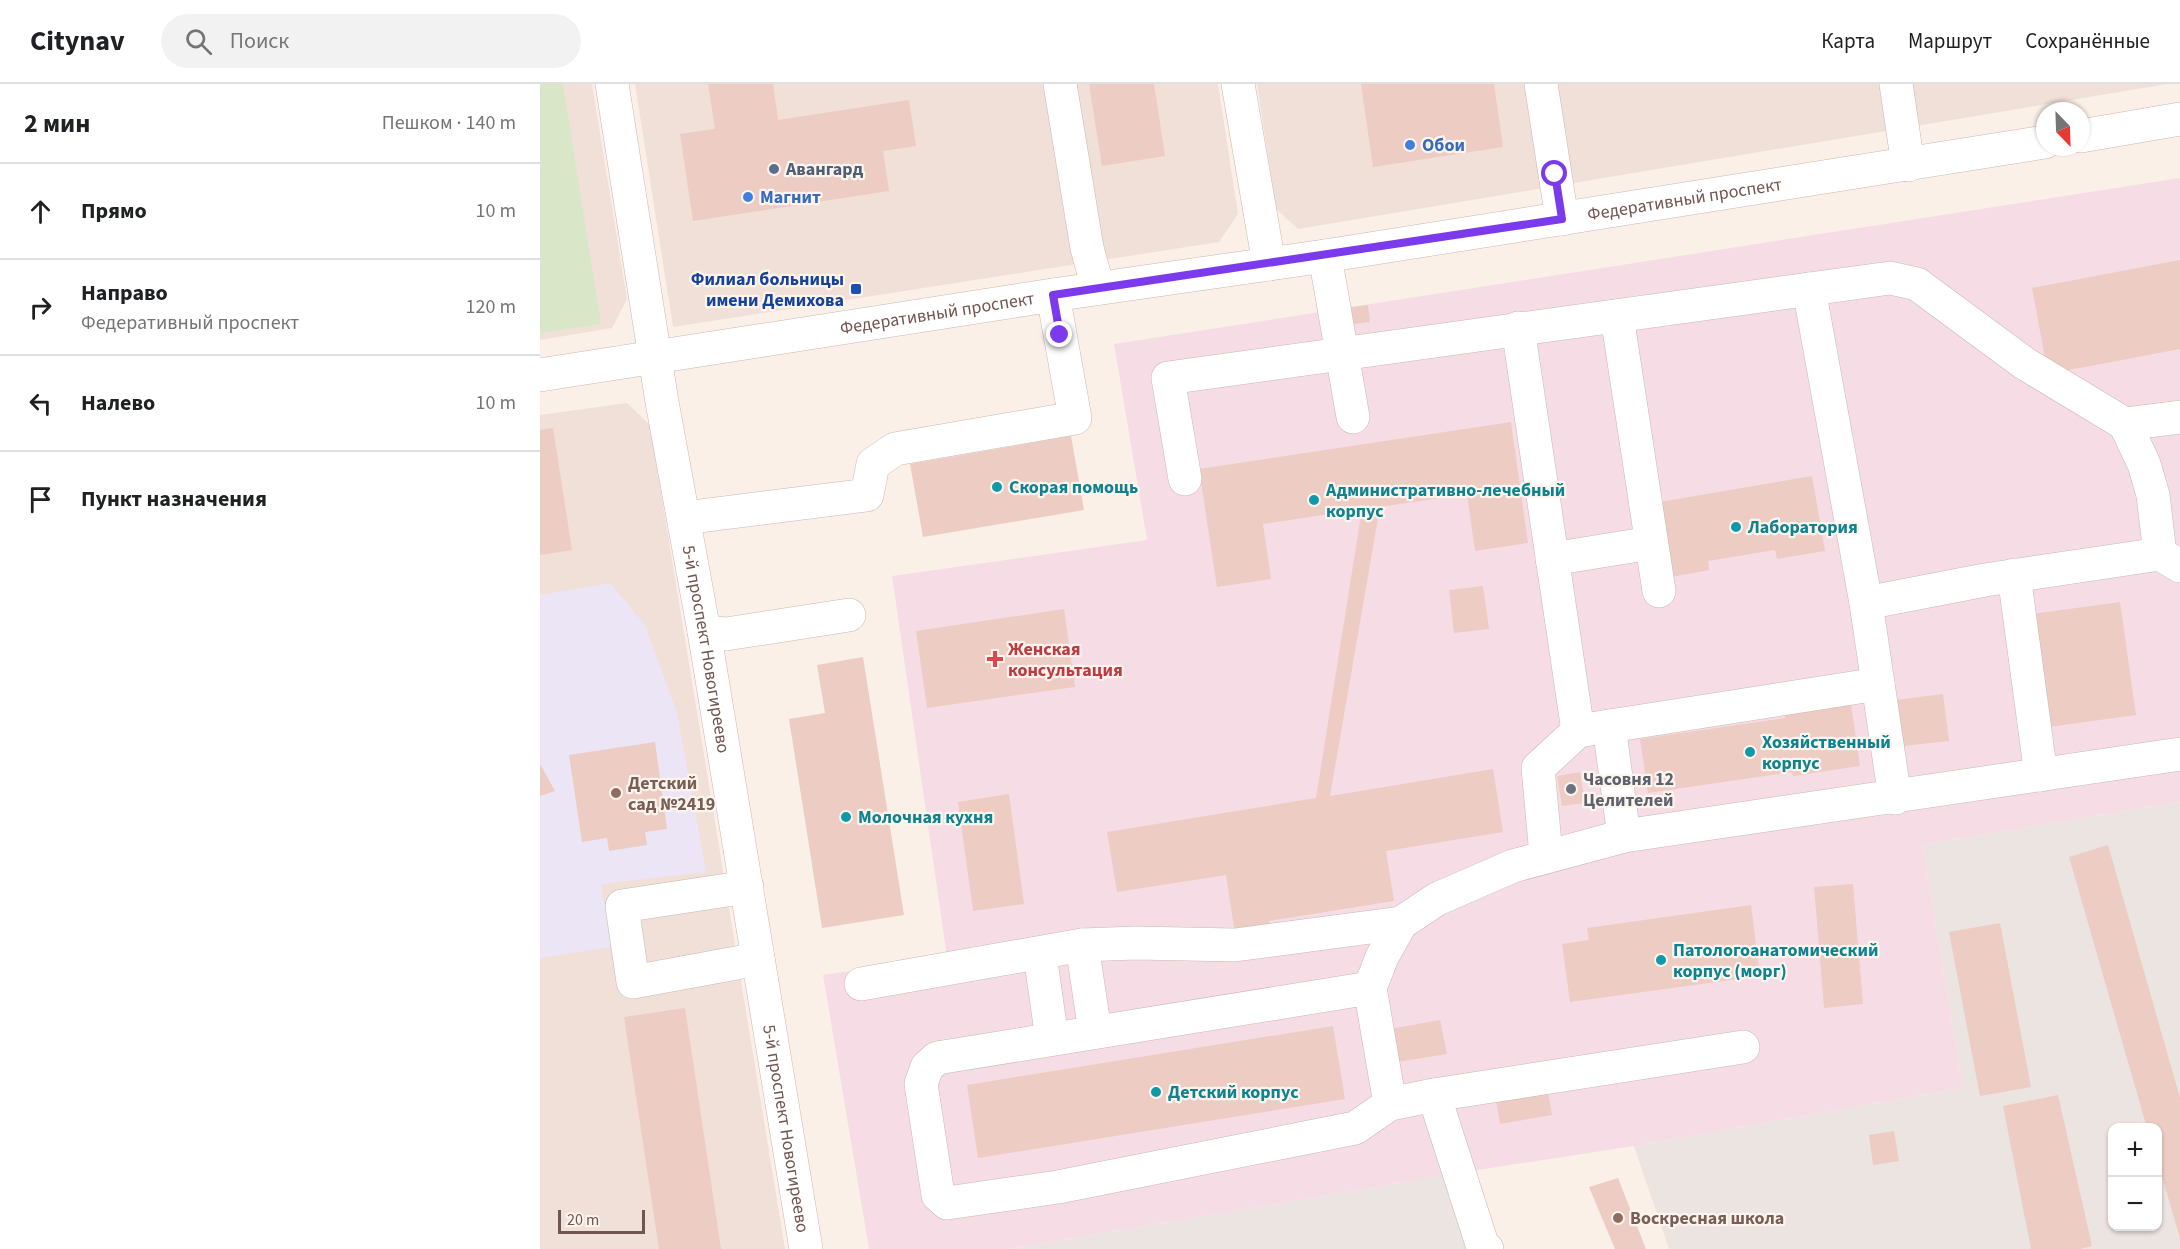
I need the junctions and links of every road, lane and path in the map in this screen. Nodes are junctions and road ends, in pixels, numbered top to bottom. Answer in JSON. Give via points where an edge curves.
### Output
{"nodes":[{"id":1,"x":612,"y":84,"type":"edge"},
{"id":2,"x":1060,"y":84,"type":"edge"},
{"id":3,"x":1238,"y":84,"type":"edge"},
{"id":4,"x":1541,"y":84,"type":"edge"},
{"id":5,"x":1896,"y":84,"type":"edge"},
{"id":6,"x":2180,"y":119,"type":"edge"},
{"id":7,"x":2090,"y":134,"type":"edge"},
{"id":8,"x":2036,"y":144,"type":"edge"},
{"id":9,"x":1908,"y":165,"type":"junction"},
{"id":10,"x":1562,"y":219,"type":"junction"},
{"id":11,"x":1325,"y":256,"type":"junction"},
{"id":12,"x":1269,"y":264,"type":"junction"},
{"id":13,"x":1098,"y":288,"type":"junction"},
{"id":14,"x":1809,"y":289,"type":"junction"},
{"id":15,"x":1053,"y":295,"type":"junction"},
{"id":16,"x":1617,"y":316,"type":"junction"},
{"id":17,"x":1518,"y":328,"type":"junction"},
{"id":18,"x":1342,"y":352,"type":"junction"},
{"id":19,"x":655,"y":358,"type":"junction"},
{"id":20,"x":540,"y":375,"type":"edge"},
{"id":21,"x":1353,"y":417,"type":"dead end"},
{"id":22,"x":2180,"y":417,"type":"edge"},
{"id":23,"x":2125,"y":424,"type":"junction"},
{"id":24,"x":1185,"y":479,"type":"dead end"},
{"id":25,"x":684,"y":518,"type":"junction"},
{"id":26,"x":1651,"y":543,"type":"junction"},
{"id":27,"x":1552,"y":559,"type":"junction"},
{"id":28,"x":2170,"y":560,"type":"edge"},
{"id":29,"x":2014,"y":575,"type":"junction"},
{"id":30,"x":1659,"y":591,"type":"dead end"},
{"id":31,"x":1866,"y":603,"type":"junction"},
{"id":32,"x":849,"y":615,"type":"dead end"},
{"id":33,"x":704,"y":631,"type":"junction"},
{"id":34,"x":1878,"y":684,"type":"junction"},
{"id":35,"x":1609,"y":726,"type":"junction"},
{"id":36,"x":1578,"y":731,"type":"junction"},
{"id":37,"x":2180,"y":754,"type":"edge"},
{"id":38,"x":2041,"y":775,"type":"junction"},
{"id":39,"x":1895,"y":798,"type":"junction"},
{"id":40,"x":1624,"y":836,"type":"junction"},
{"id":41,"x":1546,"y":855,"type":"junction"},
{"id":42,"x":747,"y":886,"type":"junction"},
{"id":43,"x":1401,"y":923,"type":"junction"},
{"id":44,"x":1082,"y":945,"type":"junction"},
{"id":45,"x":1041,"y":955,"type":"junction"},
{"id":46,"x":758,"y":959,"type":"junction"},
{"id":47,"x":861,"y":984,"type":"dead end"},
{"id":48,"x":1370,"y":988,"type":"junction"},
{"id":49,"x":1095,"y":1032,"type":"junction"},
{"id":50,"x":1052,"y":1040,"type":"junction"},
{"id":51,"x":1743,"y":1047,"type":"dead end"},
{"id":52,"x":1434,"y":1095,"type":"junction"},
{"id":53,"x":1390,"y":1104,"type":"junction"},
{"id":54,"x":806,"y":1249,"type":"edge"},
{"id":55,"x":1487,"y":1249,"type":"edge"}],
"edges":[{"from":1,"to":19,"type":"street","name":"5-й проспект Новогиреево"},
{"from":2,"to":13,"type":"street","via":[[1087,248]]},
{"from":3,"to":12,"type":"street"},
{"from":4,"to":10,"type":"street"},
{"from":5,"to":9,"type":"street"},
{"from":6,"to":7,"type":"street"},
{"from":8,"to":9,"type":"street","name":"Федеративный проспект"},
{"from":9,"to":10,"type":"street","name":"Федеративный проспект"},
{"from":10,"to":11,"type":"street","name":"Федеративный проспект"},
{"from":11,"to":12,"type":"street","name":"Федеративный проспект"},
{"from":11,"to":18,"type":"street"},
{"from":12,"to":13,"type":"street","name":"Федеративный проспект"},
{"from":13,"to":15,"type":"street","name":"Федеративный проспект"},
{"from":14,"to":16,"type":"street"},
{"from":14,"to":23,"type":"street","via":[[1890,278],[1917,284],[2024,363]]},
{"from":14,"to":31,"type":"street"},
{"from":15,"to":19,"type":"street","name":"Федеративный проспект"},
{"from":15,"to":25,"type":"street","via":[[1076,418],[895,450],[873,464],[867,495]]},
{"from":16,"to":17,"type":"street"},
{"from":16,"to":26,"type":"street"},
{"from":17,"to":18,"type":"street"},
{"from":17,"to":27,"type":"street"},
{"from":18,"to":21,"type":"street"},
{"from":18,"to":24,"type":"street","via":[[1168,378]]},
{"from":19,"to":20,"type":"street","name":"Федеративный проспект"},
{"from":19,"to":25,"type":"street","name":"5-й проспект Новогиреево"},
{"from":22,"to":23,"type":"street"},
{"from":23,"to":28,"type":"street","via":[[2144,464]]},
{"from":25,"to":33,"type":"street","name":"5-й проспект Новогиреево"},
{"from":26,"to":27,"type":"street"},
{"from":26,"to":30,"type":"street"},
{"from":27,"to":36,"type":"street"},
{"from":28,"to":29,"type":"street"},
{"from":29,"to":31,"type":"street"},
{"from":29,"to":38,"type":"street"},
{"from":31,"to":34,"type":"street"},
{"from":32,"to":33,"type":"street","via":[[726,634]]},
{"from":33,"to":42,"type":"street","name":"5-й проспект Новогиреево"},
{"from":34,"to":35,"type":"street"},
{"from":34,"to":39,"type":"street"},
{"from":35,"to":36,"type":"street"},
{"from":35,"to":40,"type":"street"},
{"from":36,"to":41,"type":"street","via":[[1539,768]]},
{"from":37,"to":38,"type":"street"},
{"from":38,"to":39,"type":"street"},
{"from":39,"to":40,"type":"street"},
{"from":40,"to":41,"type":"street"},
{"from":41,"to":43,"type":"street","via":[[1475,881],[1437,899]]},
{"from":42,"to":46,"type":"street","name":"5-й проспект Новогиреево"},
{"from":42,"to":46,"type":"street","via":[[622,906],[633,982]]},
{"from":43,"to":44,"type":"street","via":[[1235,945]]},
{"from":43,"to":48,"type":"street"},
{"from":44,"to":45,"type":"street"},
{"from":44,"to":49,"type":"street"},
{"from":45,"to":47,"type":"street"},
{"from":45,"to":50,"type":"street"},
{"from":46,"to":54,"type":"street","name":"5-й проспект Новогиреево"},
{"from":48,"to":49,"type":"street"},
{"from":48,"to":53,"type":"street"},
{"from":49,"to":50,"type":"street"},
{"from":50,"to":53,"type":"street","via":[[937,1058],[927,1067],[921,1084],[934,1173],[938,1195],[947,1203],[1058,1187],[1355,1128]]},
{"from":51,"to":52,"type":"street"},
{"from":52,"to":53,"type":"street"},
{"from":52,"to":55,"type":"street","via":[[1483,1247]]}]}
